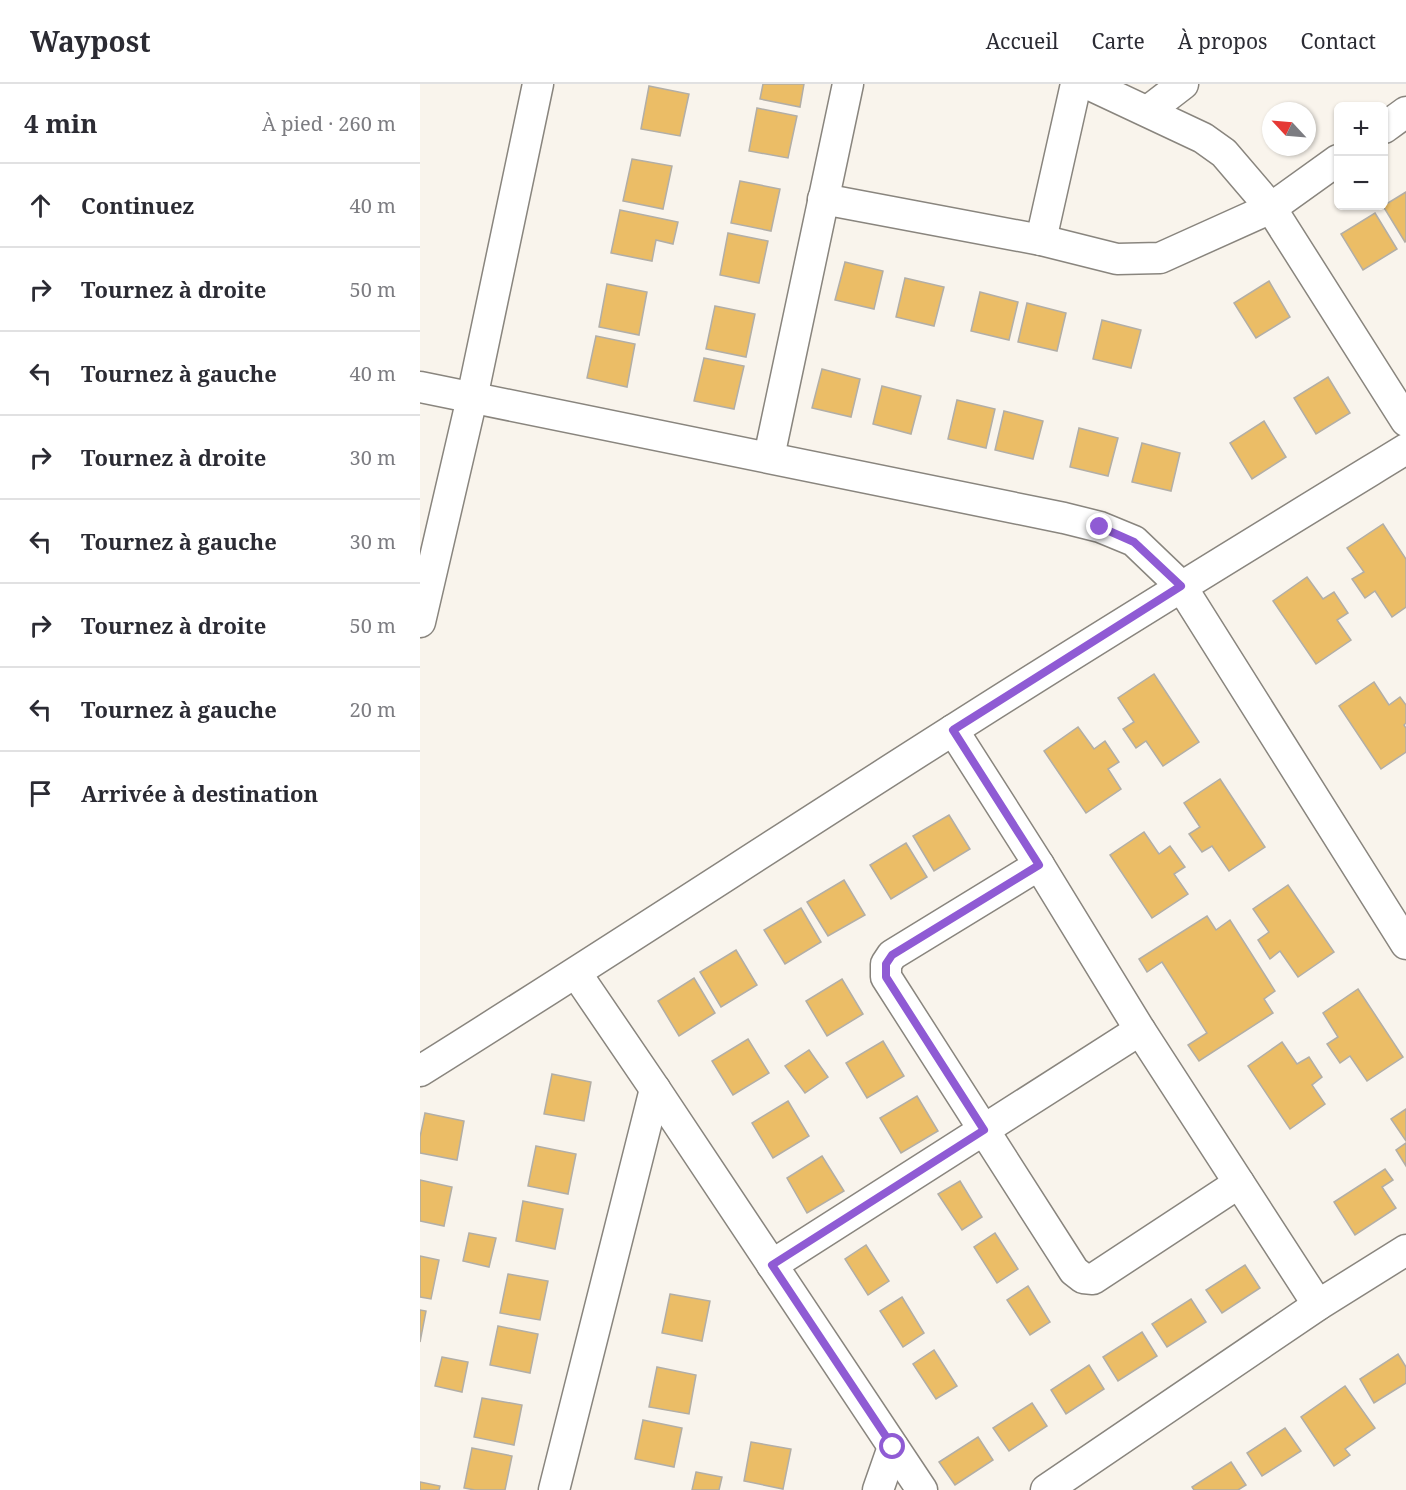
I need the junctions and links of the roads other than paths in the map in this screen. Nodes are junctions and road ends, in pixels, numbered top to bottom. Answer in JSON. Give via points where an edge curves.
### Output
{"nodes":[{"id":1,"x":538,"y":84,"type":"edge"},
{"id":2,"x":848,"y":84,"type":"edge"},
{"id":3,"x":1076,"y":84,"type":"edge"},
{"id":4,"x":1088,"y":84,"type":"edge"},
{"id":5,"x":1183,"y":84,"type":"edge"},
{"id":6,"x":1148,"y":111,"type":"junction"},
{"id":7,"x":1406,"y":112,"type":"edge"},
{"id":8,"x":1388,"y":125,"type":"edge"},
{"id":9,"x":1334,"y":163,"type":"edge"},
{"id":10,"x":823,"y":199,"type":"junction"},
{"id":11,"x":1271,"y":208,"type":"junction"},
{"id":12,"x":1041,"y":240,"type":"junction"},
{"id":13,"x":420,"y":387,"type":"edge"},
{"id":14,"x":472,"y":398,"type":"junction"},
{"id":15,"x":1406,"y":421,"type":"edge"},
{"id":16,"x":1406,"y":449,"type":"edge"},
{"id":17,"x":769,"y":457,"type":"junction"},
{"id":18,"x":1181,"y":586,"type":"junction"},
{"id":19,"x":420,"y":622,"type":"edge"},
{"id":20,"x":953,"y":730,"type":"junction"},
{"id":21,"x":1039,"y":865,"type":"junction"},
{"id":22,"x":1406,"y":944,"type":"edge"},
{"id":23,"x":576,"y":973,"type":"junction"},
{"id":24,"x":1140,"y":1030,"type":"junction"},
{"id":25,"x":420,"y":1071,"type":"edge"},
{"id":26,"x":655,"y":1089,"type":"junction"},
{"id":27,"x":984,"y":1130,"type":"junction"},
{"id":28,"x":1239,"y":1183,"type":"junction"},
{"id":29,"x":1406,"y":1250,"type":"edge"},
{"id":30,"x":772,"y":1265,"type":"junction"},
{"id":31,"x":1318,"y":1305,"type":"junction"},
{"id":32,"x":893,"y":1447,"type":"junction"},
{"id":33,"x":554,"y":1490,"type":"edge"},
{"id":34,"x":878,"y":1490,"type":"edge"},
{"id":35,"x":922,"y":1490,"type":"edge"},
{"id":36,"x":1046,"y":1490,"type":"edge"}],
"edges":[{"from":1,"to":14,"type":"street"},
{"from":2,"to":10,"type":"street"},
{"from":3,"to":12,"type":"street"},
{"from":4,"to":6,"type":"street"},
{"from":5,"to":6,"type":"street"},
{"from":6,"to":11,"type":"street","via":[[1216,146]]},
{"from":7,"to":8,"type":"street"},
{"from":9,"to":11,"type":"street"},
{"from":10,"to":12,"type":"street"},
{"from":10,"to":17,"type":"street"},
{"from":11,"to":12,"type":"street","via":[[1160,258],[1117,259]]},
{"from":11,"to":15,"type":"street"},
{"from":13,"to":14,"type":"street"},
{"from":14,"to":17,"type":"street"},
{"from":14,"to":19,"type":"street"},
{"from":16,"to":18,"type":"street"},
{"from":17,"to":18,"type":"street","via":[[1100,527],[1134,542]]},
{"from":18,"to":20,"type":"street"},
{"from":18,"to":22,"type":"street"},
{"from":20,"to":21,"type":"street"},
{"from":20,"to":23,"type":"street"},
{"from":21,"to":24,"type":"street"},
{"from":21,"to":27,"type":"street","via":[[892,955],[886,964],[886,977]]},
{"from":23,"to":25,"type":"street"},
{"from":23,"to":26,"type":"street"},
{"from":24,"to":27,"type":"street"},
{"from":24,"to":28,"type":"street"},
{"from":26,"to":30,"type":"street"},
{"from":26,"to":33,"type":"street"},
{"from":27,"to":28,"type":"street","via":[[1074,1271],[1083,1278],[1093,1279]]},
{"from":27,"to":30,"type":"street"},
{"from":28,"to":31,"type":"street"},
{"from":29,"to":31,"type":"street"},
{"from":30,"to":32,"type":"street"},
{"from":31,"to":36,"type":"street"},
{"from":32,"to":34,"type":"street"},
{"from":32,"to":35,"type":"street"}]}
